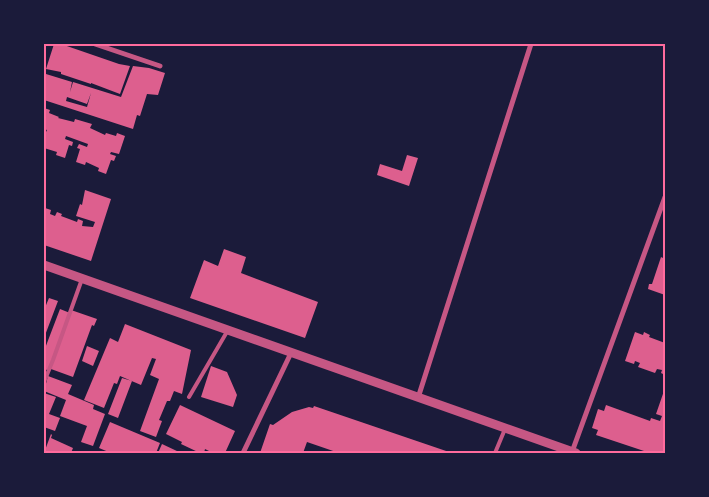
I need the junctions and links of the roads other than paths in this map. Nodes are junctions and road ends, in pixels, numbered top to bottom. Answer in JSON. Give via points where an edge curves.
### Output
{"nodes":[{"id":1,"x":95,"y":44,"type":"edge"},
{"id":2,"x":531,"y":44,"type":"edge"},
{"id":3,"x":160,"y":66,"type":"dead end"},
{"id":4,"x":665,"y":197,"type":"edge"},
{"id":5,"x":44,"y":265,"type":"edge"},
{"id":6,"x":82,"y":278,"type":"junction"},
{"id":7,"x":228,"y":330,"type":"junction"},
{"id":8,"x":291,"y":353,"type":"junction"},
{"id":9,"x":44,"y":382,"type":"edge"},
{"id":10,"x":188,"y":397,"type":"dead end"},
{"id":11,"x":418,"y":398,"type":"junction"},
{"id":12,"x":505,"y":429,"type":"junction"},
{"id":13,"x":243,"y":453,"type":"edge"},
{"id":14,"x":495,"y":453,"type":"edge"},
{"id":15,"x":574,"y":453,"type":"edge"}],
"edges":[{"from":1,"to":3,"type":"street"},
{"from":2,"to":11,"type":"street"},
{"from":4,"to":15,"type":"street"},
{"from":5,"to":6,"type":"street"},
{"from":6,"to":7,"type":"street"},
{"from":6,"to":9,"type":"lane"},
{"from":7,"to":8,"type":"street"},
{"from":7,"to":10,"type":"lane"},
{"from":8,"to":11,"type":"street"},
{"from":8,"to":13,"type":"street"},
{"from":11,"to":12,"type":"street"},
{"from":12,"to":14,"type":"lane"},
{"from":12,"to":15,"type":"street"}]}
